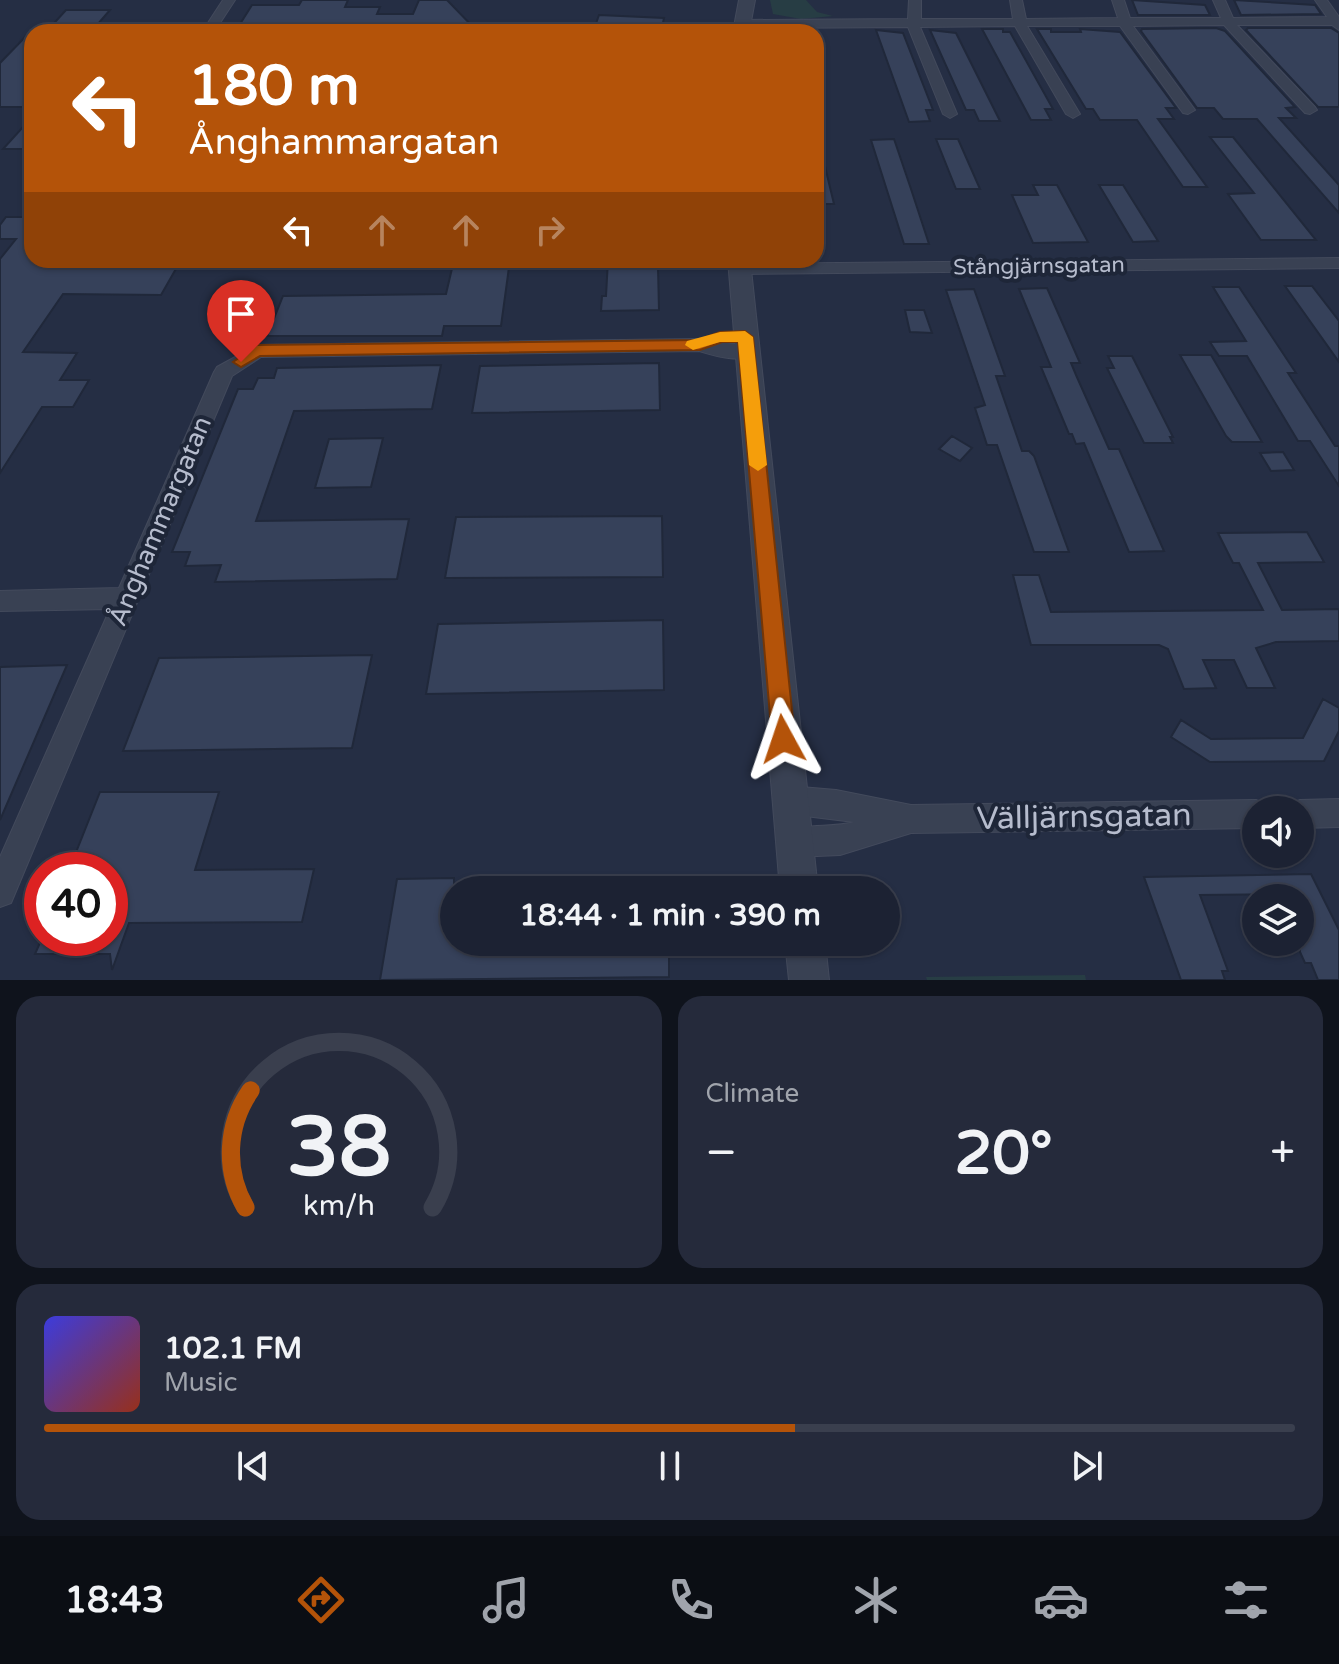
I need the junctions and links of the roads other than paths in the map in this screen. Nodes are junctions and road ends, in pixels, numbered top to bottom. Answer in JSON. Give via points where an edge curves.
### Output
{"nodes":[{"id":1,"x":229,"y":0,"type":"edge"},
{"id":2,"x":747,"y":0,"type":"edge"},
{"id":3,"x":915,"y":0,"type":"edge"},
{"id":4,"x":1016,"y":0,"type":"edge"},
{"id":5,"x":1118,"y":0,"type":"edge"},
{"id":6,"x":1219,"y":0,"type":"edge"},
{"id":7,"x":1321,"y":0,"type":"edge"},
{"id":8,"x":1230,"y":22,"type":"junction"},
{"id":9,"x":1020,"y":23,"type":"junction"},
{"id":10,"x":1126,"y":23,"type":"junction"},
{"id":11,"x":1338,"y":23,"type":"edge"},
{"id":12,"x":213,"y":24,"type":"edge"},
{"id":13,"x":743,"y":24,"type":"edge"},
{"id":14,"x":915,"y":24,"type":"junction"},
{"id":15,"x":824,"y":26,"type":"edge"},
{"id":16,"x":1188,"y":110,"type":"dead end"},
{"id":17,"x":1310,"y":110,"type":"dead end"},
{"id":18,"x":950,"y":114,"type":"dead end"},
{"id":19,"x":1073,"y":114,"type":"dead end"},
{"id":20,"x":1339,"y":263,"type":"edge"},
{"id":21,"x":824,"y":264,"type":"edge"},
{"id":22,"x":740,"y":268,"type":"edge"},
{"id":23,"x":746,"y":344,"type":"junction"},
{"id":24,"x":126,"y":598,"type":"junction"},
{"id":25,"x":0,"y":601,"type":"edge"},
{"id":26,"x":789,"y":800,"type":"junction"},
{"id":27,"x":1339,"y":813,"type":"edge"},
{"id":28,"x":1242,"y":814,"type":"edge"},
{"id":29,"x":1314,"y":814,"type":"edge"},
{"id":30,"x":911,"y":819,"type":"junction"},
{"id":31,"x":794,"y":842,"type":"junction"},
{"id":32,"x":798,"y":876,"type":"edge"},
{"id":33,"x":0,"y":892,"type":"edge"},
{"id":34,"x":806,"y":956,"type":"edge"},
{"id":35,"x":809,"y":980,"type":"edge"}],
"edges":[{"from":1,"to":12,"type":"street"},
{"from":2,"to":13,"type":"street"},
{"from":3,"to":14,"type":"street"},
{"from":4,"to":9,"type":"street"},
{"from":5,"to":10,"type":"street"},
{"from":6,"to":8,"type":"street"},
{"from":7,"to":11,"type":"street"},
{"from":8,"to":10,"type":"street"},
{"from":8,"to":11,"type":"street"},
{"from":8,"to":17,"type":"street"},
{"from":9,"to":10,"type":"street"},
{"from":9,"to":14,"type":"street"},
{"from":9,"to":19,"type":"street"},
{"from":10,"to":16,"type":"street"},
{"from":14,"to":15,"type":"street"},
{"from":14,"to":18,"type":"street"},
{"from":20,"to":21,"type":"street","name":"Stångjärnsgatan"},
{"from":22,"to":23,"type":"street"},
{"from":23,"to":24,"type":"street","name":"Ånghammargatan","via":[[720,351],[700,345],[257,351],[224,372]]},
{"from":23,"to":26,"type":"street"},
{"from":24,"to":25,"type":"street"},
{"from":24,"to":33,"type":"street","name":"Ånghammargatan"},
{"from":26,"to":30,"type":"street","name":"Välljärnsgatan"},
{"from":26,"to":31,"type":"street"},
{"from":27,"to":29,"type":"street"},
{"from":28,"to":30,"type":"street","name":"Välljärnsgatan"},
{"from":30,"to":31,"type":"street","name":"Välljärnsgatan","via":[[840,840]]},
{"from":31,"to":32,"type":"street"},
{"from":34,"to":35,"type":"street"}]}
